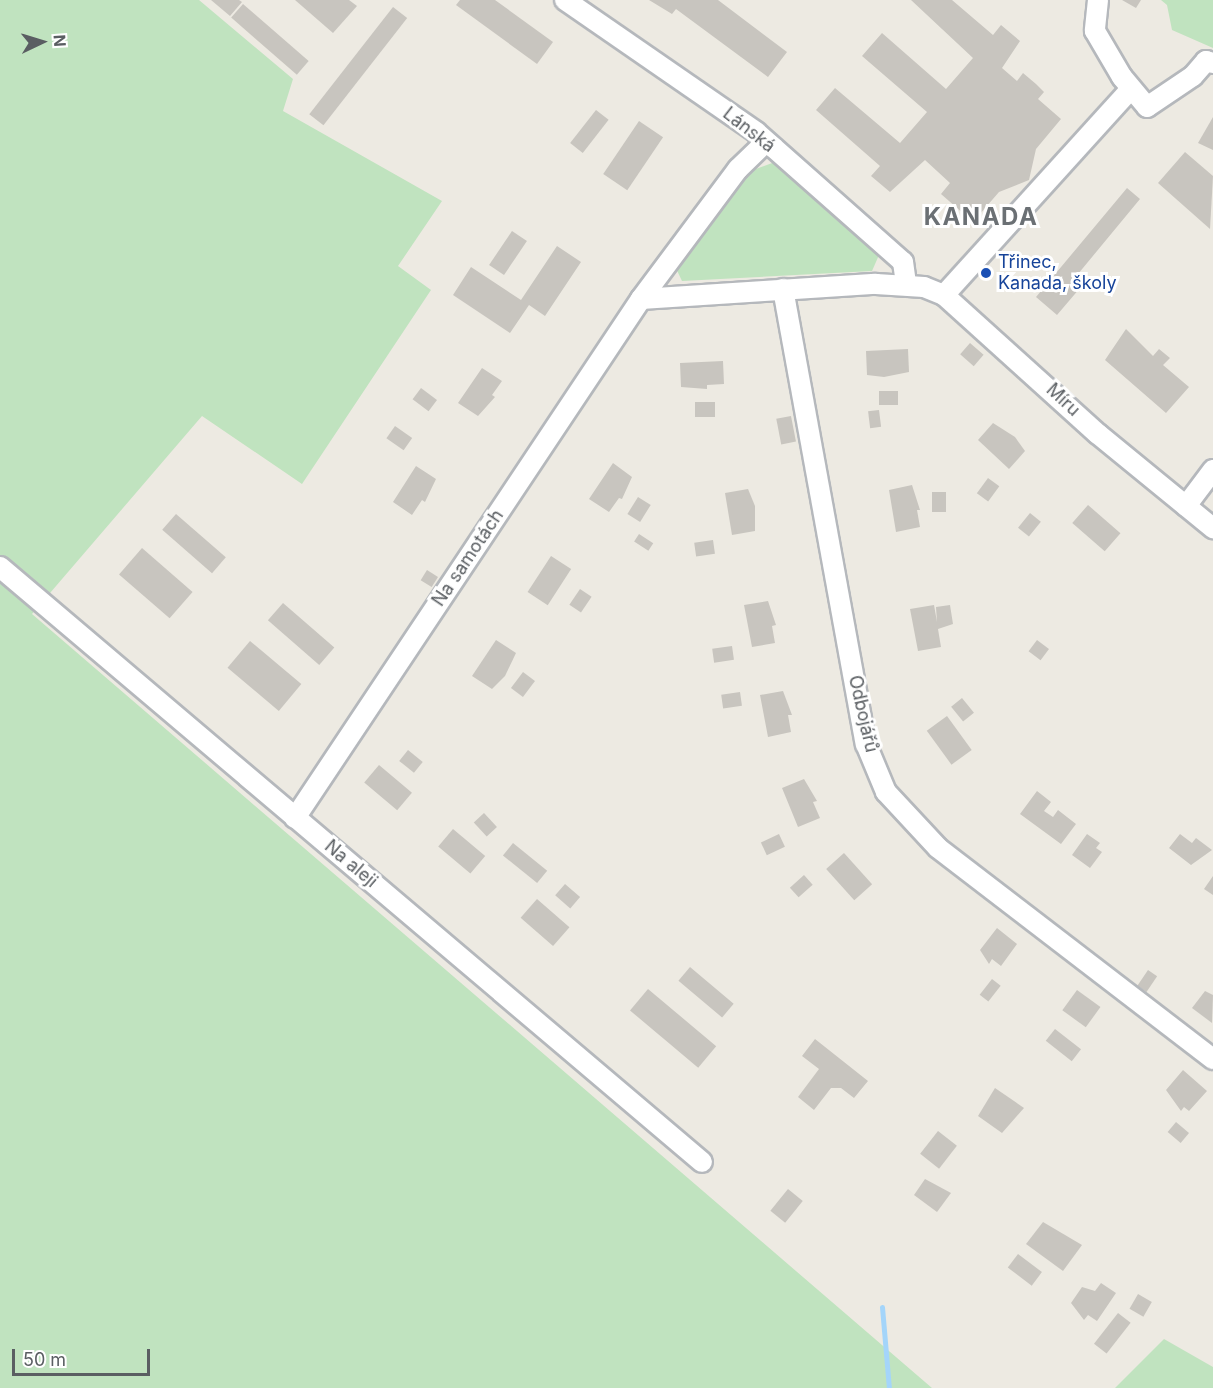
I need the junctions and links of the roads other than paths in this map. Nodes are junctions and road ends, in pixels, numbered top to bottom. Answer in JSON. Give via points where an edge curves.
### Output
{"nodes":[{"id":1,"x":565,"y":0,"type":"edge"},
{"id":2,"x":1098,"y":0,"type":"edge"},
{"id":3,"x":1213,"y":63,"type":"edge"},
{"id":4,"x":1131,"y":89,"type":"junction"},
{"id":5,"x":766,"y":142,"type":"junction"},
{"id":6,"x":906,"y":284,"type":"junction"},
{"id":7,"x":783,"y":289,"type":"junction"},
{"id":8,"x":944,"y":295,"type":"junction"},
{"id":9,"x":641,"y":299,"type":"junction"},
{"id":10,"x":1213,"y":470,"type":"edge"},
{"id":11,"x":1186,"y":507,"type":"junction"},
{"id":12,"x":1213,"y":528,"type":"edge"},
{"id":13,"x":0,"y":567,"type":"edge"},
{"id":14,"x":296,"y":818,"type":"junction"},
{"id":15,"x":1213,"y":1059,"type":"edge"},
{"id":16,"x":702,"y":1162,"type":"dead end"}],
"edges":[{"from":1,"to":5,"type":"street","name":"Lánská"},
{"from":2,"to":4,"type":"street","via":[[1095,31]]},
{"from":3,"to":4,"type":"street","via":[[1206,61],[1193,76],[1147,107]]},
{"from":4,"to":8,"type":"street"},
{"from":5,"to":6,"type":"street","name":"Lánská","via":[[903,262]]},
{"from":5,"to":9,"type":"street","name":"Na samotách","via":[[738,169]]},
{"from":6,"to":7,"type":"street"},
{"from":6,"to":8,"type":"street","name":"Míru"},
{"from":7,"to":9,"type":"street"},
{"from":7,"to":15,"type":"street","name":"Odbojářů","via":[[866,744],[886,792],[938,848]]},
{"from":8,"to":11,"type":"street","name":"Míru"},
{"from":9,"to":14,"type":"street","name":"Na samotách"},
{"from":10,"to":11,"type":"street"},
{"from":11,"to":12,"type":"street","name":"Míru"},
{"from":13,"to":14,"type":"street","name":"Na aleji"},
{"from":14,"to":16,"type":"street","name":"Na aleji"}]}
